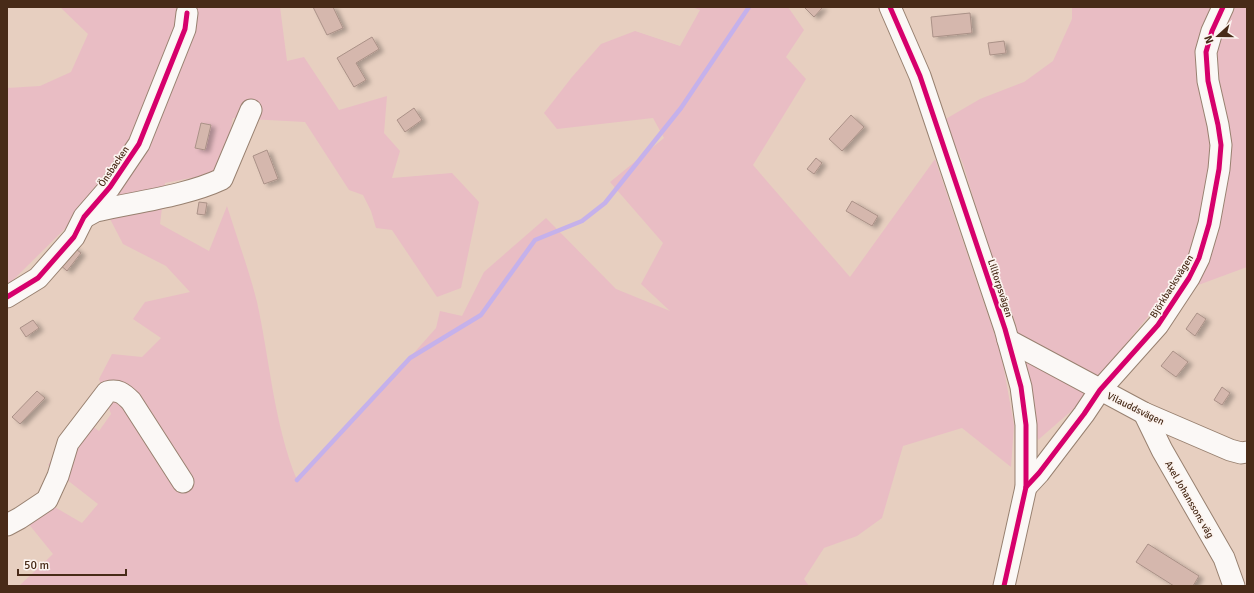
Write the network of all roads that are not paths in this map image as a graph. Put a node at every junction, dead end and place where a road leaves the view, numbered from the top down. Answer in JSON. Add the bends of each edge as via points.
{"nodes":[{"id":1,"x":890,"y":7,"type":"edge"},
{"id":2,"x":1223,"y":7,"type":"edge"},
{"id":3,"x":187,"y":13,"type":"dead end"},
{"id":4,"x":251,"y":110,"type":"dead end"},
{"id":5,"x":84,"y":217,"type":"junction"},
{"id":6,"x":7,"y":297,"type":"edge"},
{"id":7,"x":1008,"y":340,"type":"junction"},
{"id":8,"x":1100,"y":390,"type":"junction"},
{"id":9,"x":1144,"y":413,"type":"junction"},
{"id":10,"x":1238,"y":451,"type":"edge"},
{"id":11,"x":1247,"y":464,"type":"edge"},
{"id":12,"x":183,"y":482,"type":"dead end"},
{"id":13,"x":1026,"y":487,"type":"junction"},
{"id":14,"x":7,"y":525,"type":"edge"},
{"id":15,"x":1004,"y":586,"type":"edge"},
{"id":16,"x":1234,"y":586,"type":"edge"}],
"edges":[{"from":1,"to":7,"type":"street","name":"Lilltorpsvägen","via":[[920,76]]},
{"from":2,"to":8,"type":"street","name":"Björkbacksvägen","via":[[1206,52],[1208,81],[1221,145],[1209,224],[1199,258],[1158,325]]},
{"from":3,"to":5,"type":"street","name":"Önsbacken","via":[[185,29],[139,144],[110,187]]},
{"from":4,"to":5,"type":"street","via":[[222,179],[212,184],[96,211]]},
{"from":5,"to":6,"type":"street","name":"Önsbacken","via":[[74,238],[38,278]]},
{"from":7,"to":8,"type":"street","name":"Vilauddsvägen"},
{"from":7,"to":13,"type":"street","name":"Lilltorpsvägen","via":[[1025,409]]},
{"from":8,"to":9,"type":"street","name":"Vilauddsvägen"},
{"from":8,"to":13,"type":"street","name":"Björkbacksvägen"},
{"from":9,"to":10,"type":"street","name":"Vilauddsvägen"},
{"from":9,"to":16,"type":"street","name":"Axel Johanssons väg","via":[[1162,450],[1224,558]]},
{"from":10,"to":11,"type":"street","name":"Vilauddsvägen"},
{"from":12,"to":14,"type":"street","via":[[131,401],[123,393],[115,390],[107,392],[68,443],[58,476],[47,500]]},
{"from":13,"to":15,"type":"street","name":"Lilltorpsvägen"}]}
